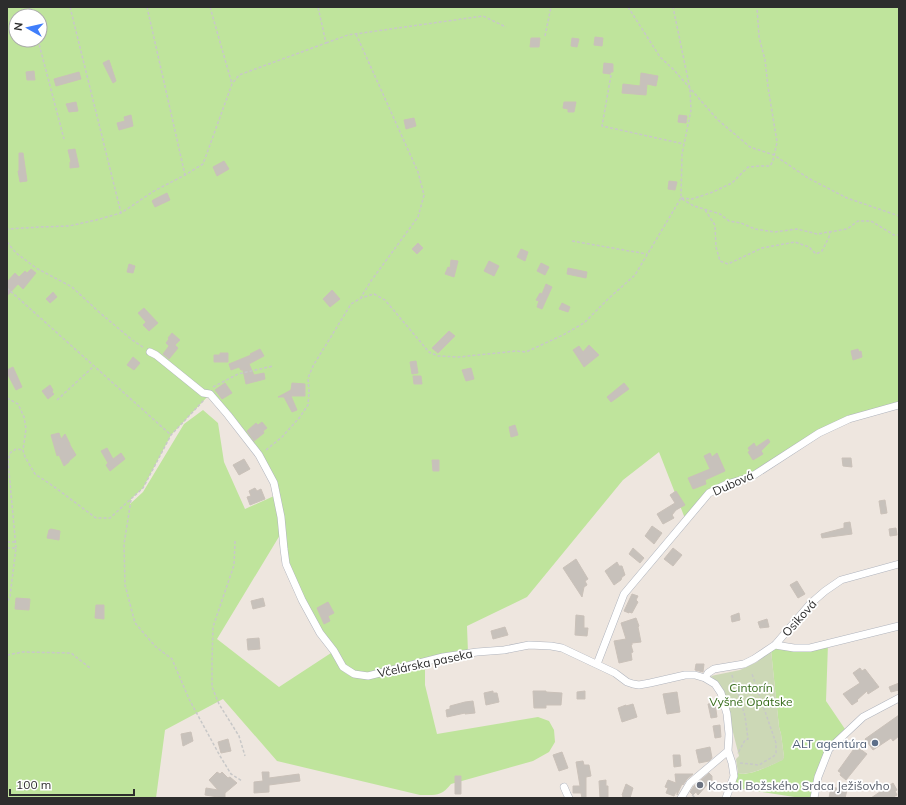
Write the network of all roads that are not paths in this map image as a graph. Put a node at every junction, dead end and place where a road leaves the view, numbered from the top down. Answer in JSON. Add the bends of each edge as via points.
{"nodes":[{"id":1,"x":150,"y":352,"type":"road end"},
{"id":2,"x":899,"y":405,"type":"edge"},
{"id":3,"x":899,"y":564,"type":"edge"},
{"id":4,"x":899,"y":626,"type":"edge"},
{"id":5,"x":775,"y":645,"type":"junction"},
{"id":6,"x":597,"y":664,"type":"junction"},
{"id":7,"x":705,"y":678,"type":"junction"},
{"id":8,"x":899,"y":698,"type":"edge"},
{"id":9,"x":728,"y":751,"type":"junction"},
{"id":10,"x":564,"y":787,"type":"dead end"},
{"id":11,"x":570,"y":798,"type":"edge"},
{"id":12,"x":681,"y":798,"type":"edge"},
{"id":13,"x":726,"y":798,"type":"edge"},
{"id":14,"x":814,"y":798,"type":"edge"}],
"edges":[{"from":1,"to":6,"type":"street","name":"Včelárska paseka","via":[[206,394],[228,415],[259,455],[274,483],[286,564],[320,633],[343,667],[354,674],[368,676],[443,657],[529,645],[562,648]]},
{"from":2,"to":6,"type":"street","name":"Dubová","via":[[849,419],[819,433],[751,477],[727,484],[709,493],[624,594]]},
{"from":3,"to":5,"type":"street","name":"Osiková","via":[[841,580],[810,604]]},
{"from":4,"to":5,"type":"street","via":[[810,648]]},
{"from":5,"to":7,"type":"street","name":"Osiková","via":[[744,664],[714,669]]},
{"from":6,"to":7,"type":"street","name":"Včelárska paseka","via":[[627,682],[639,684],[685,675]]},
{"from":7,"to":9,"type":"street","via":[[715,684],[721,693],[728,721]]},
{"from":8,"to":14,"type":"street","via":[[863,717],[829,749],[818,777]]},
{"from":9,"to":12,"type":"street","via":[[690,783]]},
{"from":9,"to":13,"type":"street","via":[[734,776]]},
{"from":10,"to":11,"type":"street"}]}
